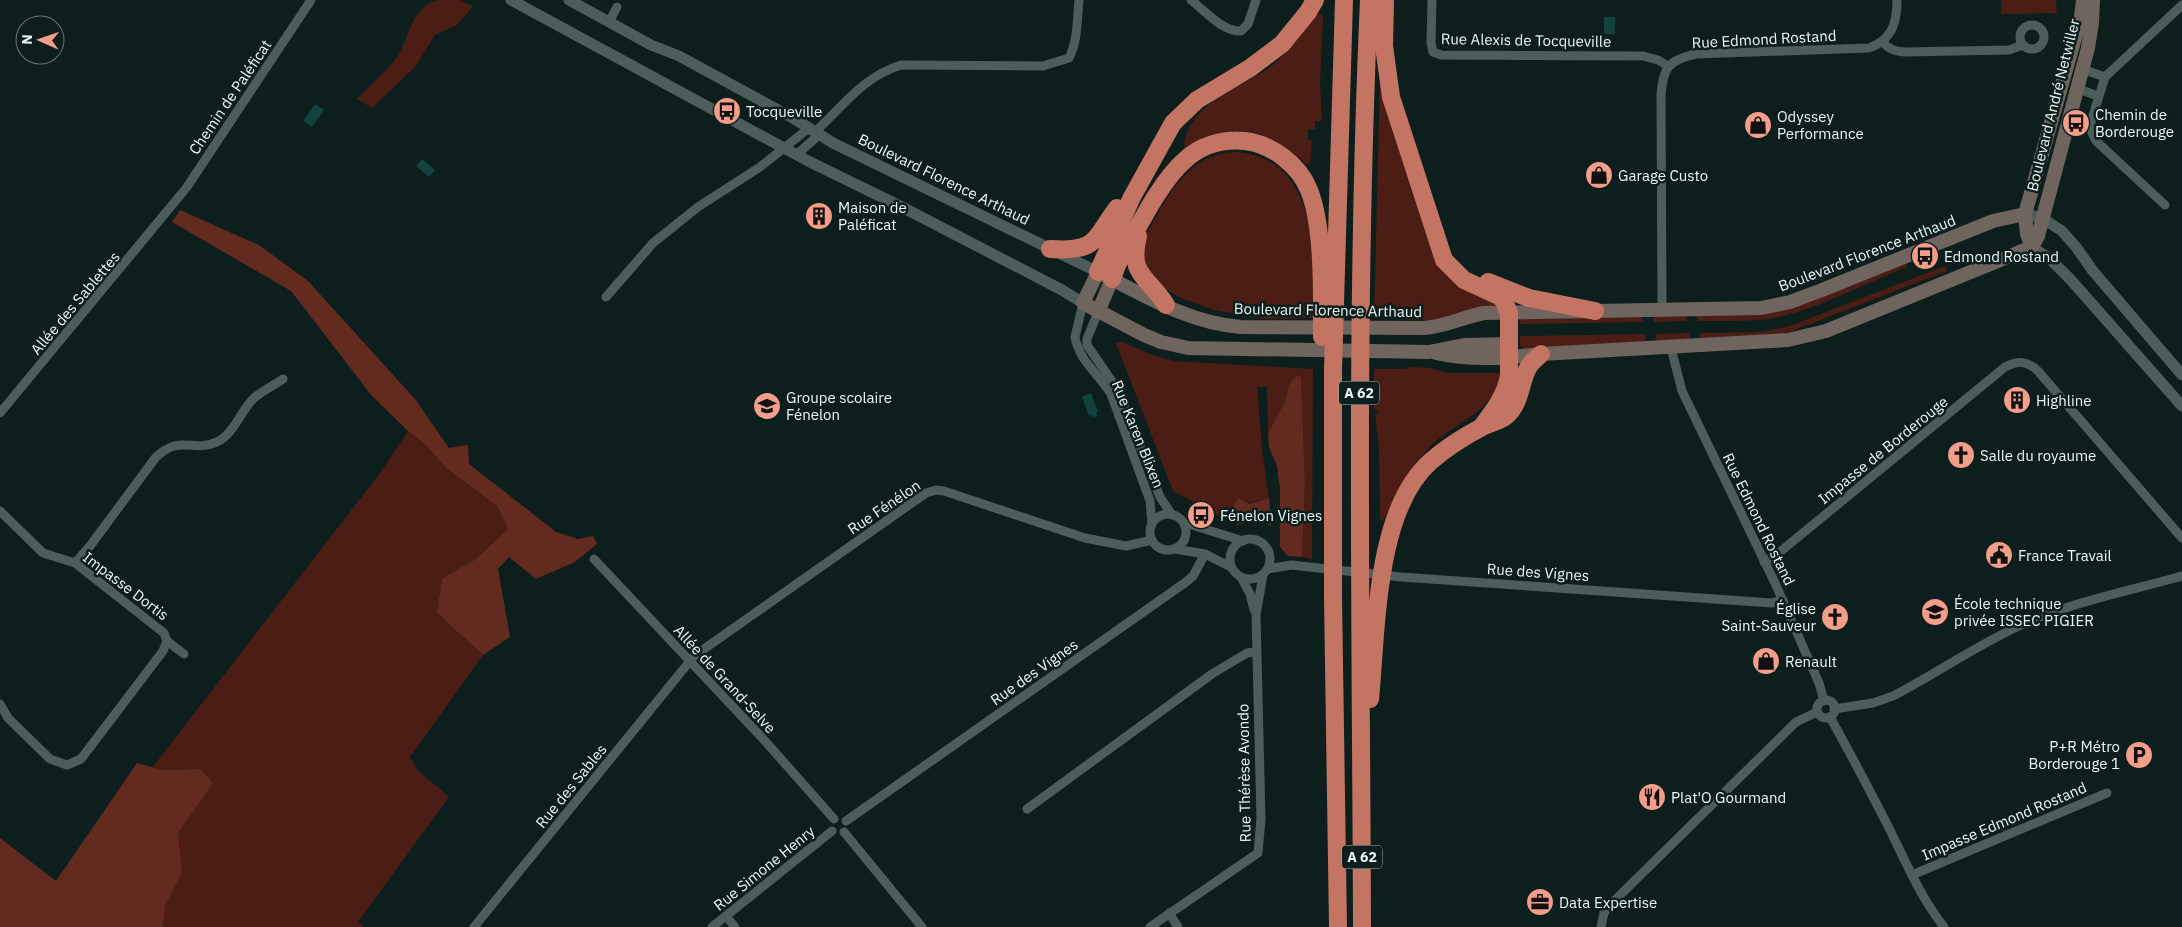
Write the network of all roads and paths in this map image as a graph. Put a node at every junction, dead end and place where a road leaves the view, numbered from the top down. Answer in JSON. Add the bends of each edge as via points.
{"nodes":[{"id":1,"x":311,"y":0,"type":"edge"},
{"id":2,"x":512,"y":0,"type":"edge"},
{"id":3,"x":568,"y":0,"type":"edge"},
{"id":4,"x":1079,"y":0,"type":"edge"},
{"id":5,"x":1191,"y":0,"type":"edge"},
{"id":6,"x":1256,"y":0,"type":"edge"},
{"id":7,"x":1315,"y":0,"type":"edge"},
{"id":8,"x":1344,"y":0,"type":"edge"},
{"id":9,"x":1369,"y":0,"type":"edge"},
{"id":10,"x":1385,"y":0,"type":"edge"},
{"id":11,"x":1432,"y":0,"type":"edge"},
{"id":12,"x":1897,"y":0,"type":"edge"},
{"id":13,"x":2083,"y":0,"type":"edge"},
{"id":14,"x":2093,"y":0,"type":"edge"},
{"id":15,"x":2182,"y":5,"type":"edge"},
{"id":16,"x":617,"y":6,"type":"dead end"},
{"id":17,"x":609,"y":22,"type":"junction"},
{"id":18,"x":1883,"y":42,"type":"junction"},
{"id":19,"x":2023,"y":45,"type":"dead end"},
{"id":20,"x":1668,"y":66,"type":"junction"},
{"id":21,"x":2082,"y":69,"type":"junction"},
{"id":22,"x":2105,"y":77,"type":"junction"},
{"id":23,"x":2076,"y":88,"type":"junction"},
{"id":24,"x":2098,"y":96,"type":"junction"},
{"id":25,"x":814,"y":132,"type":"junction"},
{"id":26,"x":783,"y":148,"type":"junction"},
{"id":27,"x":796,"y":155,"type":"junction"},
{"id":28,"x":1132,"y":198,"type":"junction"},
{"id":29,"x":2165,"y":206,"type":"dead end"},
{"id":30,"x":170,"y":208,"type":"joint"},
{"id":31,"x":2025,"y":214,"type":"junction"},
{"id":32,"x":2042,"y":218,"type":"junction"},
{"id":33,"x":1140,"y":226,"type":"junction"},
{"id":34,"x":2032,"y":247,"type":"junction"},
{"id":35,"x":1050,"y":249,"type":"junction"},
{"id":36,"x":1441,"y":249,"type":"junction"},
{"id":37,"x":1105,"y":275,"type":"junction"},
{"id":38,"x":606,"y":297,"type":"dead end"},
{"id":39,"x":1083,"y":303,"type":"junction"},
{"id":40,"x":1166,"y":305,"type":"junction"},
{"id":41,"x":1662,"y":310,"type":"junction"},
{"id":42,"x":1595,"y":311,"type":"junction"},
{"id":43,"x":1098,"y":312,"type":"junction"},
{"id":44,"x":1509,"y":313,"type":"junction"},
{"id":45,"x":1671,"y":348,"type":"junction"},
{"id":46,"x":1509,"y":351,"type":"junction"},
{"id":47,"x":1541,"y":354,"type":"junction"},
{"id":48,"x":2182,"y":375,"type":"edge"},
{"id":49,"x":283,"y":379,"type":"dead end"},
{"id":50,"x":2182,"y":406,"type":"edge"},
{"id":51,"x":0,"y":413,"type":"edge"},
{"id":52,"x":1481,"y":428,"type":"junction"},
{"id":53,"x":0,"y":510,"type":"edge"},
{"id":54,"x":1172,"y":515,"type":"junction"},
{"id":55,"x":1152,"y":524,"type":"junction"},
{"id":56,"x":1184,"y":524,"type":"junction"},
{"id":57,"x":2182,"y":538,"type":"edge"},
{"id":58,"x":1152,"y":540,"type":"junction"},
{"id":59,"x":1243,"y":541,"type":"junction"},
{"id":60,"x":1175,"y":549,"type":"junction"},
{"id":61,"x":1205,"y":554,"type":"junction"},
{"id":62,"x":1270,"y":554,"type":"junction"},
{"id":63,"x":594,"y":559,"type":"dead end"},
{"id":64,"x":1764,"y":562,"type":"junction"},
{"id":65,"x":75,"y":563,"type":"junction"},
{"id":66,"x":1291,"y":565,"type":"junction"},
{"id":67,"x":1231,"y":567,"type":"junction"},
{"id":68,"x":1265,"y":572,"type":"junction"},
{"id":69,"x":2182,"y":576,"type":"edge"},
{"id":70,"x":1241,"y":577,"type":"junction"},
{"id":71,"x":1333,"y":598,"type":"junction"},
{"id":72,"x":1783,"y":600,"type":"junction"},
{"id":73,"x":1256,"y":615,"type":"junction"},
{"id":74,"x":167,"y":641,"type":"junction"},
{"id":75,"x":1256,"y":652,"type":"junction"},
{"id":76,"x":184,"y":654,"type":"dead end"},
{"id":77,"x":689,"y":662,"type":"junction"},
{"id":78,"x":1824,"y":701,"type":"junction"},
{"id":79,"x":0,"y":704,"type":"edge"},
{"id":80,"x":1817,"y":712,"type":"junction"},
{"id":81,"x":1832,"y":713,"type":"junction"},
{"id":82,"x":1362,"y":786,"type":"junction"},
{"id":83,"x":2108,"y":793,"type":"dead end"},
{"id":84,"x":1026,"y":809,"type":"dead end"},
{"id":85,"x":834,"y":819,"type":"junction"},
{"id":86,"x":846,"y":821,"type":"junction"},
{"id":87,"x":832,"y":831,"type":"junction"},
{"id":88,"x":844,"y":832,"type":"junction"},
{"id":89,"x":1912,"y":875,"type":"junction"},
{"id":90,"x":1169,"y":913,"type":"junction"},
{"id":91,"x":726,"y":916,"type":"junction"},
{"id":92,"x":474,"y":927,"type":"edge"},
{"id":93,"x":712,"y":927,"type":"edge"},
{"id":94,"x":735,"y":927,"type":"edge"},
{"id":95,"x":922,"y":927,"type":"edge"},
{"id":96,"x":1150,"y":927,"type":"edge"},
{"id":97,"x":1178,"y":927,"type":"edge"},
{"id":98,"x":1338,"y":927,"type":"edge"},
{"id":99,"x":1362,"y":927,"type":"edge"},
{"id":100,"x":1601,"y":927,"type":"edge"},
{"id":101,"x":1944,"y":927,"type":"edge"}],
"edges":[{"from":1,"to":30,"type":"street","name":"Chemin de Paléficat"},
{"from":2,"to":26,"type":"street"},
{"from":3,"to":17,"type":"street","name":"Boulevard Florence Arthaud"},
{"from":4,"to":25,"type":"street","via":[[1074,49],[1069,58],[1043,66],[918,64],[887,69],[864,84]]},
{"from":5,"to":6,"type":"street","via":[[1234,31],[1241,31],[1248,24]]},
{"from":7,"to":28,"type":"highway","via":[[1282,44],[1197,100],[1179,116]]},
{"from":8,"to":71,"type":"highway","number":"A 62","via":[[1333,360]]},
{"from":9,"to":82,"type":"highway","number":"A 62","via":[[1363,148],[1358,543]]},
{"from":10,"to":36,"type":"highway","via":[[1384,46],[1394,110]]},
{"from":11,"to":20,"type":"street","name":"Rue Alexis de Tocqueville","via":[[1430,43],[1433,52],[1440,55],[1642,56]]},
{"from":12,"to":18,"type":"street","via":[[1897,18],[1892,32]]},
{"from":13,"to":31,"type":"main road","name":"Boulevard André Netwiller","via":[[2076,36]]},
{"from":14,"to":21,"type":"main road","name":"Boulevard André Netwiller"},
{"from":15,"to":22,"type":"street"},
{"from":16,"to":17,"type":"street"},
{"from":17,"to":25,"type":"street","name":"Boulevard Florence Arthaud","via":[[679,56]]},
{"from":18,"to":19,"type":"street","via":[[1896,52],[2009,50]]},
{"from":18,"to":20,"type":"street","name":"Rue Edmond Rostand","via":[[1855,49],[1696,54],[1679,58]]},
{"from":20,"to":41,"type":"street","via":[[1662,78],[1661,95]]},
{"from":21,"to":22,"type":"street"},
{"from":21,"to":23,"type":"main road","name":"Boulevard André Netwiller"},
{"from":22,"to":24,"type":"street"},
{"from":23,"to":24,"type":"street"},
{"from":23,"to":32,"type":"main road","name":"Boulevard André Netwiller"},
{"from":24,"to":29,"type":"street","via":[[2091,122],[2096,140]]},
{"from":25,"to":26,"type":"street"},
{"from":25,"to":27,"type":"street"},
{"from":25,"to":35,"type":"street","name":"Boulevard Florence Arthaud"},
{"from":26,"to":27,"type":"street"},
{"from":26,"to":38,"type":"street","via":[[698,207],[653,243]]},
{"from":27,"to":39,"type":"street"},
{"from":28,"to":35,"type":"highway","via":[[1117,208],[1092,243],[1075,250]]},
{"from":28,"to":37,"type":"highway"},
{"from":30,"to":51,"type":"street","name":"Allée des Sablettes"},
{"from":31,"to":32,"type":"street"},
{"from":31,"to":34,"type":"main road","name":"Boulevard André Netwiller"},
{"from":31,"to":41,"type":"main road","name":"Boulevard Florence Arthaud","via":[[1993,221],[1775,306]]},
{"from":32,"to":34,"type":"main road","name":"Boulevard André Netwiller"},
{"from":32,"to":48,"type":"street","via":[[2062,231]]},
{"from":33,"to":37,"type":"highway","via":[[1117,265]]},
{"from":33,"to":40,"type":"highway","via":[[1135,264]]},
{"from":33,"to":71,"type":"highway","via":[[1180,165],[1200,150],[1219,142],[1250,142],[1268,148],[1284,158],[1306,184],[1316,214],[1322,281],[1322,573]]},
{"from":34,"to":45,"type":"main road","via":[[1816,334],[1767,343]]},
{"from":34,"to":50,"type":"street","via":[[2049,258],[2071,280]]},
{"from":35,"to":37,"type":"street","name":"Boulevard Florence Arthaud"},
{"from":36,"to":42,"type":"highway","via":[[1459,266],[1482,280],[1529,298]]},
{"from":36,"to":44,"type":"highway","via":[[1452,270],[1464,280],[1499,296]]},
{"from":37,"to":39,"type":"main road"},
{"from":37,"to":40,"type":"main road","name":"Boulevard Florence Arthaud"},
{"from":37,"to":43,"type":"main road"},
{"from":39,"to":43,"type":"main road"},
{"from":39,"to":55,"type":"street","name":"Rue Karen Blixen","via":[[1075,338],[1080,356],[1111,394],[1150,500]]},
{"from":40,"to":44,"type":"main road","name":"Boulevard Florence Arthaud","via":[[1195,317],[1241,327],[1431,328],[1474,315]]},
{"from":41,"to":42,"type":"main road","name":"Boulevard Florence Arthaud"},
{"from":42,"to":44,"type":"main road","name":"Boulevard Florence Arthaud"},
{"from":43,"to":46,"type":"main road","via":[[1144,335],[1175,346],[1201,350],[1429,352],[1459,358]]},
{"from":43,"to":54,"type":"street","name":"Rue Karen Blixen","via":[[1087,345],[1122,401],[1160,497]]},
{"from":44,"to":46,"type":"highway"},
{"from":45,"to":47,"type":"main road"},
{"from":45,"to":64,"type":"street","name":"Rue Edmond Rostand","via":[[1682,391]]},
{"from":46,"to":47,"type":"main road"},
{"from":46,"to":52,"type":"highway","via":[[1509,376],[1504,396]]},
{"from":47,"to":52,"type":"highway","via":[[1527,369],[1520,394],[1507,415]]},
{"from":49,"to":65,"type":"street","via":[[254,398],[228,433],[218,441],[207,445],[179,444],[165,448]]},
{"from":52,"to":82,"type":"highway","via":[[1445,450],[1420,472],[1402,500],[1393,525],[1384,561]]},
{"from":53,"to":65,"type":"street","name":"Impasse Dortis","via":[[43,553]]},
{"from":54,"to":55,"type":"street","via":[[1161,516]]},
{"from":54,"to":56,"type":"street"},
{"from":55,"to":58,"type":"street"},
{"from":56,"to":59,"type":"street"},
{"from":56,"to":60,"type":"street","via":[[1185,538]]},
{"from":57,"to":64,"type":"street","name":"Impasse de Borderouge","via":[[2038,371],[2021,362],[2005,367]]},
{"from":58,"to":60,"type":"street","via":[[1164,550]]},
{"from":58,"to":77,"type":"street","name":"Rue Fénélon","via":[[1126,546],[1085,538],[936,490],[918,499]]},
{"from":59,"to":62,"type":"street","via":[[1259,541]]},
{"from":59,"to":67,"type":"street","via":[[1234,548]]},
{"from":60,"to":61,"type":"street"},
{"from":61,"to":67,"type":"street"},
{"from":61,"to":86,"type":"street","name":"Rue des Vignes","via":[[1186,582]]},
{"from":62,"to":66,"type":"street","name":"Rue des Vignes"},
{"from":62,"to":68,"type":"street"},
{"from":63,"to":77,"type":"street","name":"Allée de Grand-Selve"},
{"from":64,"to":72,"type":"street","name":"Rue Edmond Rostand"},
{"from":65,"to":74,"type":"street","name":"Impasse Dortis","via":[[164,633]]},
{"from":66,"to":68,"type":"street","name":"Rue des Vignes"},
{"from":66,"to":72,"type":"street","name":"Rue des Vignes","via":[[1401,577],[1772,603]]},
{"from":67,"to":70,"type":"street"},
{"from":68,"to":70,"type":"street","via":[[1253,579]]},
{"from":68,"to":73,"type":"street"},
{"from":69,"to":81,"type":"street","via":[[2036,618],[1893,696]]},
{"from":70,"to":73,"type":"street"},
{"from":71,"to":98,"type":"highway","number":"A 62"},
{"from":72,"to":78,"type":"street","name":"Rue Edmond Rostand"},
{"from":73,"to":75,"type":"street"},
{"from":74,"to":76,"type":"street","name":"Impasse Dortis"},
{"from":74,"to":79,"type":"street","via":[[163,651],[81,759],[67,765],[50,759],[8,718]]},
{"from":75,"to":84,"type":"street","via":[[1212,674]]},
{"from":75,"to":90,"type":"street","name":"Rue Thérèse Avondo","via":[[1261,819],[1258,852]]},
{"from":77,"to":85,"type":"street","name":"Allée de Grand-Selve"},
{"from":77,"to":92,"type":"street","name":"Rue des Sables"},
{"from":78,"to":80,"type":"street","via":[[1818,704]]},
{"from":78,"to":81,"type":"street","via":[[1831,703]]},
{"from":80,"to":81,"type":"street","via":[[1822,718]]},
{"from":80,"to":100,"type":"street","via":[[1796,722],[1616,900],[1604,913]]},
{"from":81,"to":89,"type":"street"},
{"from":82,"to":99,"type":"highway","number":"A 62"},
{"from":83,"to":89,"type":"street","name":"Impasse Edmond Rostand"},
{"from":85,"to":86,"type":"street","via":[[840,817]]},
{"from":85,"to":87,"type":"street"},
{"from":86,"to":88,"type":"street"},
{"from":87,"to":88,"type":"street"},
{"from":87,"to":91,"type":"street","name":"Rue Simone Henry"},
{"from":88,"to":95,"type":"street"},
{"from":89,"to":101,"type":"street"},
{"from":90,"to":96,"type":"street","name":"Rue Thérèse Avondo"},
{"from":90,"to":97,"type":"street"},
{"from":91,"to":93,"type":"street","name":"Rue Simone Henry"},
{"from":91,"to":94,"type":"street"}]}
